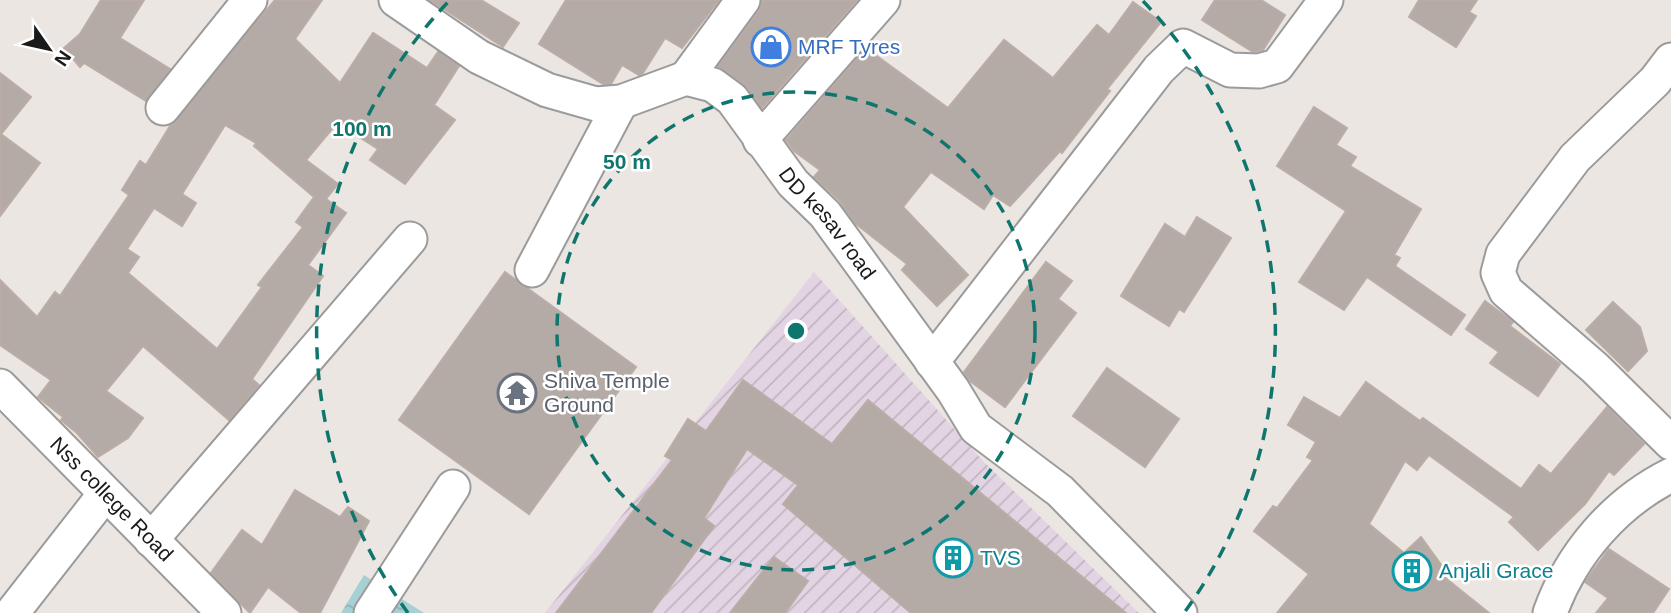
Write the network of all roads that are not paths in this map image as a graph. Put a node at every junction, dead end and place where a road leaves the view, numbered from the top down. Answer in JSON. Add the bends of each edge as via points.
{"nodes":[{"id":1,"x":250,"y":0,"type":"edge"},
{"id":2,"x":396,"y":0,"type":"edge"},
{"id":3,"x":743,"y":0,"type":"edge"},
{"id":4,"x":883,"y":0,"type":"edge"},
{"id":5,"x":1326,"y":0,"type":"edge"},
{"id":6,"x":1671,"y":61,"type":"edge"},
{"id":7,"x":686,"y":78,"type":"junction"},
{"id":8,"x":621,"y":102,"type":"junction"},
{"id":9,"x":163,"y":108,"type":"dead end"},
{"id":10,"x":760,"y":140,"type":"junction"},
{"id":11,"x":410,"y":239,"type":"dead end"},
{"id":12,"x":532,"y":270,"type":"dead end"},
{"id":13,"x":932,"y":362,"type":"junction"},
{"id":14,"x":0,"y":386,"type":"edge"},
{"id":15,"x":1671,"y":443,"type":"edge"},
{"id":16,"x":1671,"y":475,"type":"edge"},
{"id":17,"x":453,"y":487,"type":"dead end"},
{"id":18,"x":105,"y":494,"type":"junction"},
{"id":19,"x":151,"y":540,"type":"junction"},
{"id":20,"x":12,"y":613,"type":"edge"},
{"id":21,"x":224,"y":613,"type":"edge"},
{"id":22,"x":371,"y":613,"type":"edge"},
{"id":23,"x":1180,"y":613,"type":"edge"},
{"id":24,"x":1550,"y":613,"type":"edge"}],
"edges":[{"from":1,"to":9,"type":"street"},
{"from":2,"to":8,"type":"street","via":[[479,57],[547,90],[596,104]]},
{"from":3,"to":7,"type":"street"},
{"from":4,"to":10,"type":"street"},
{"from":5,"to":13,"type":"street","via":[[1277,66],[1259,71],[1230,69],[1183,46],[1159,69]]},
{"from":6,"to":15,"type":"street","via":[[1575,159],[1503,254],[1498,274],[1516,300],[1595,368]]},
{"from":7,"to":8,"type":"street"},
{"from":7,"to":10,"type":"street","name":"DD kesav road","via":[[713,85],[732,99]]},
{"from":8,"to":12,"type":"street"},
{"from":10,"to":13,"type":"street","name":"DD kesav road","via":[[793,183],[825,214]]},
{"from":11,"to":19,"type":"street"},
{"from":13,"to":23,"type":"street","name":"DD kesav road","via":[[976,428],[1060,491]]},
{"from":14,"to":18,"type":"street","name":"Nss college Road"},
{"from":16,"to":24,"type":"street","via":[[1639,491],[1578,553]]},
{"from":17,"to":22,"type":"street"},
{"from":18,"to":19,"type":"street","name":"Nss college Road"},
{"from":18,"to":20,"type":"street"},
{"from":19,"to":21,"type":"street","name":"Nss college Road"}]}
